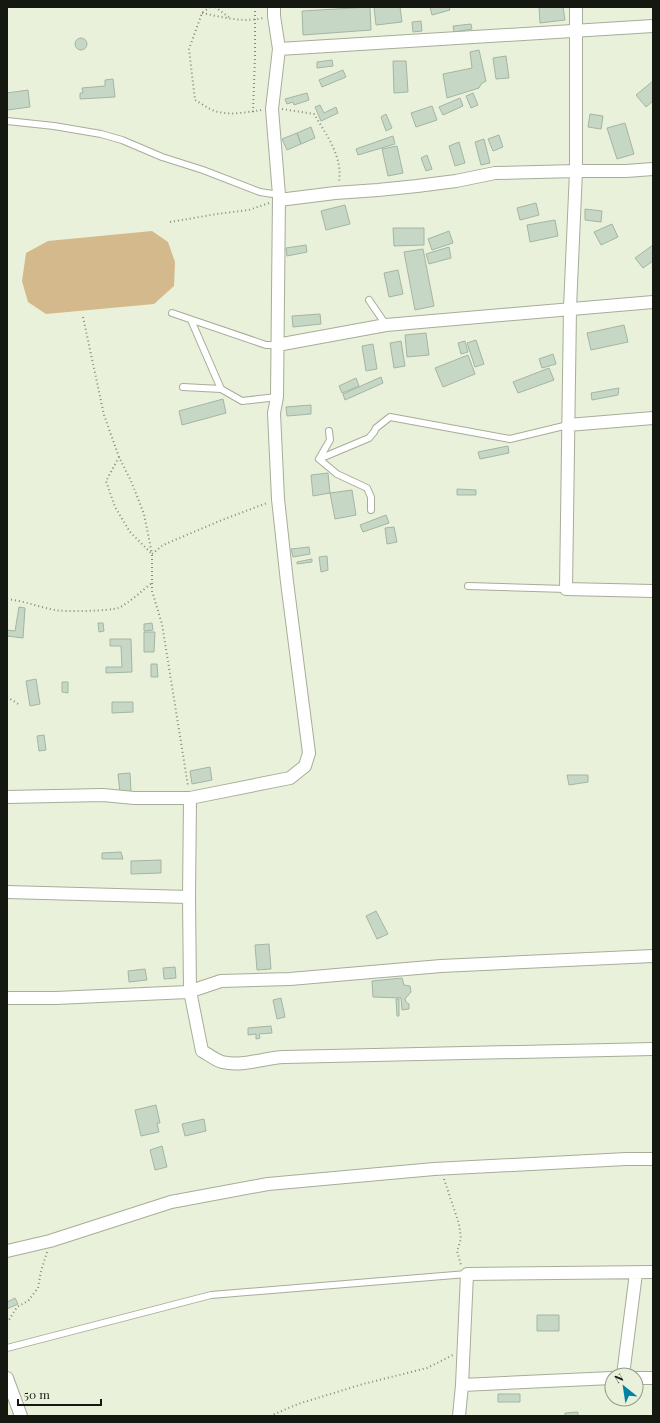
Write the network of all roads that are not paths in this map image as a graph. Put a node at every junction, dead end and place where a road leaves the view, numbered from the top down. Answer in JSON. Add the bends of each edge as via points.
{"nodes":[{"id":1,"x":576,"y":7,"type":"edge"},
{"id":2,"x":274,"y":11,"type":"edge"},
{"id":3,"x":653,"y":26,"type":"edge"},
{"id":4,"x":575,"y":31,"type":"junction"},
{"id":5,"x":280,"y":49,"type":"junction"},
{"id":6,"x":7,"y":121,"type":"edge"},
{"id":7,"x":653,"y":169,"type":"edge"},
{"id":8,"x":576,"y":171,"type":"junction"},
{"id":9,"x":279,"y":198,"type":"junction"},
{"id":10,"x":369,"y":300,"type":"dead end"},
{"id":11,"x":653,"y":302,"type":"edge"},
{"id":12,"x":570,"y":308,"type":"junction"},
{"id":13,"x":172,"y":313,"type":"dead end"},
{"id":14,"x":191,"y":320,"type":"junction"},
{"id":15,"x":386,"y":325,"type":"junction"},
{"id":16,"x":277,"y":345,"type":"junction"},
{"id":17,"x":183,"y":387,"type":"dead end"},
{"id":18,"x":221,"y":389,"type":"junction"},
{"id":19,"x":278,"y":397,"type":"junction"},
{"id":20,"x":653,"y":418,"type":"edge"},
{"id":21,"x":568,"y":425,"type":"junction"},
{"id":22,"x":329,"y":431,"type":"dead end"},
{"id":23,"x":319,"y":459,"type":"junction"},
{"id":24,"x":372,"y":510,"type":"dead end"},
{"id":25,"x":468,"y":586,"type":"dead end"},
{"id":26,"x":566,"y":589,"type":"junction"},
{"id":27,"x":653,"y":591,"type":"edge"},
{"id":28,"x":7,"y":797,"type":"edge"},
{"id":29,"x":190,"y":798,"type":"junction"},
{"id":30,"x":7,"y":892,"type":"edge"},
{"id":31,"x":189,"y":897,"type":"junction"},
{"id":32,"x":653,"y":956,"type":"edge"},
{"id":33,"x":190,"y":991,"type":"junction"},
{"id":34,"x":7,"y":998,"type":"edge"},
{"id":35,"x":653,"y":1049,"type":"edge"},
{"id":36,"x":653,"y":1159,"type":"edge"},
{"id":37,"x":7,"y":1252,"type":"edge"},
{"id":38,"x":653,"y":1272,"type":"edge"},
{"id":39,"x":636,"y":1273,"type":"junction"},
{"id":40,"x":467,"y":1274,"type":"junction"},
{"id":41,"x":7,"y":1348,"type":"edge"},
{"id":42,"x":624,"y":1367,"type":"edge"},
{"id":43,"x":7,"y":1378,"type":"edge"},
{"id":44,"x":604,"y":1378,"type":"edge"},
{"id":45,"x":462,"y":1385,"type":"junction"},
{"id":46,"x":21,"y":1416,"type":"edge"},
{"id":47,"x":459,"y":1416,"type":"edge"}],
"edges":[{"from":1,"to":4,"type":"street"},
{"from":2,"to":5,"type":"street"},
{"from":3,"to":4,"type":"street"},
{"from":4,"to":5,"type":"street"},
{"from":4,"to":8,"type":"street"},
{"from":5,"to":9,"type":"street","via":[[272,109]]},
{"from":6,"to":9,"type":"lane","via":[[101,134]]},
{"from":7,"to":8,"type":"street"},
{"from":8,"to":9,"type":"street","via":[[496,173],[417,186]]},
{"from":8,"to":12,"type":"street"},
{"from":9,"to":16,"type":"street"},
{"from":10,"to":15,"type":"lane"},
{"from":11,"to":12,"type":"street"},
{"from":12,"to":15,"type":"street"},
{"from":12,"to":21,"type":"street"},
{"from":13,"to":14,"type":"lane"},
{"from":14,"to":16,"type":"lane","via":[[266,345]]},
{"from":14,"to":18,"type":"lane"},
{"from":15,"to":16,"type":"street"},
{"from":16,"to":19,"type":"street"},
{"from":17,"to":18,"type":"lane"},
{"from":18,"to":19,"type":"lane","via":[[242,401]]},
{"from":19,"to":29,"type":"street","via":[[274,413],[278,499],[309,753],[305,766],[290,778]]},
{"from":20,"to":21,"type":"street"},
{"from":21,"to":23,"type":"lane","via":[[510,439],[390,417],[376,428],[369,438]]},
{"from":21,"to":26,"type":"street"},
{"from":22,"to":23,"type":"lane","via":[[330,440]]},
{"from":23,"to":24,"type":"lane","via":[[336,474],[366,488],[371,497]]},
{"from":25,"to":26,"type":"lane"},
{"from":26,"to":27,"type":"street"},
{"from":28,"to":29,"type":"street","via":[[103,795]]},
{"from":29,"to":31,"type":"street"},
{"from":30,"to":31,"type":"street"},
{"from":31,"to":33,"type":"street"},
{"from":32,"to":33,"type":"street","via":[[441,966],[290,979],[221,981]]},
{"from":33,"to":34,"type":"street"},
{"from":33,"to":35,"type":"street","via":[[202,1051],[221,1062],[248,1064],[284,1057]]},
{"from":36,"to":37,"type":"street","via":[[434,1169],[268,1184],[170,1202],[50,1241]]},
{"from":38,"to":39,"type":"street"},
{"from":39,"to":40,"type":"street"},
{"from":39,"to":42,"type":"street"},
{"from":40,"to":41,"type":"lane","via":[[211,1294]]},
{"from":40,"to":45,"type":"street"},
{"from":43,"to":46,"type":"street"},
{"from":44,"to":45,"type":"street"},
{"from":45,"to":47,"type":"street"}]}
